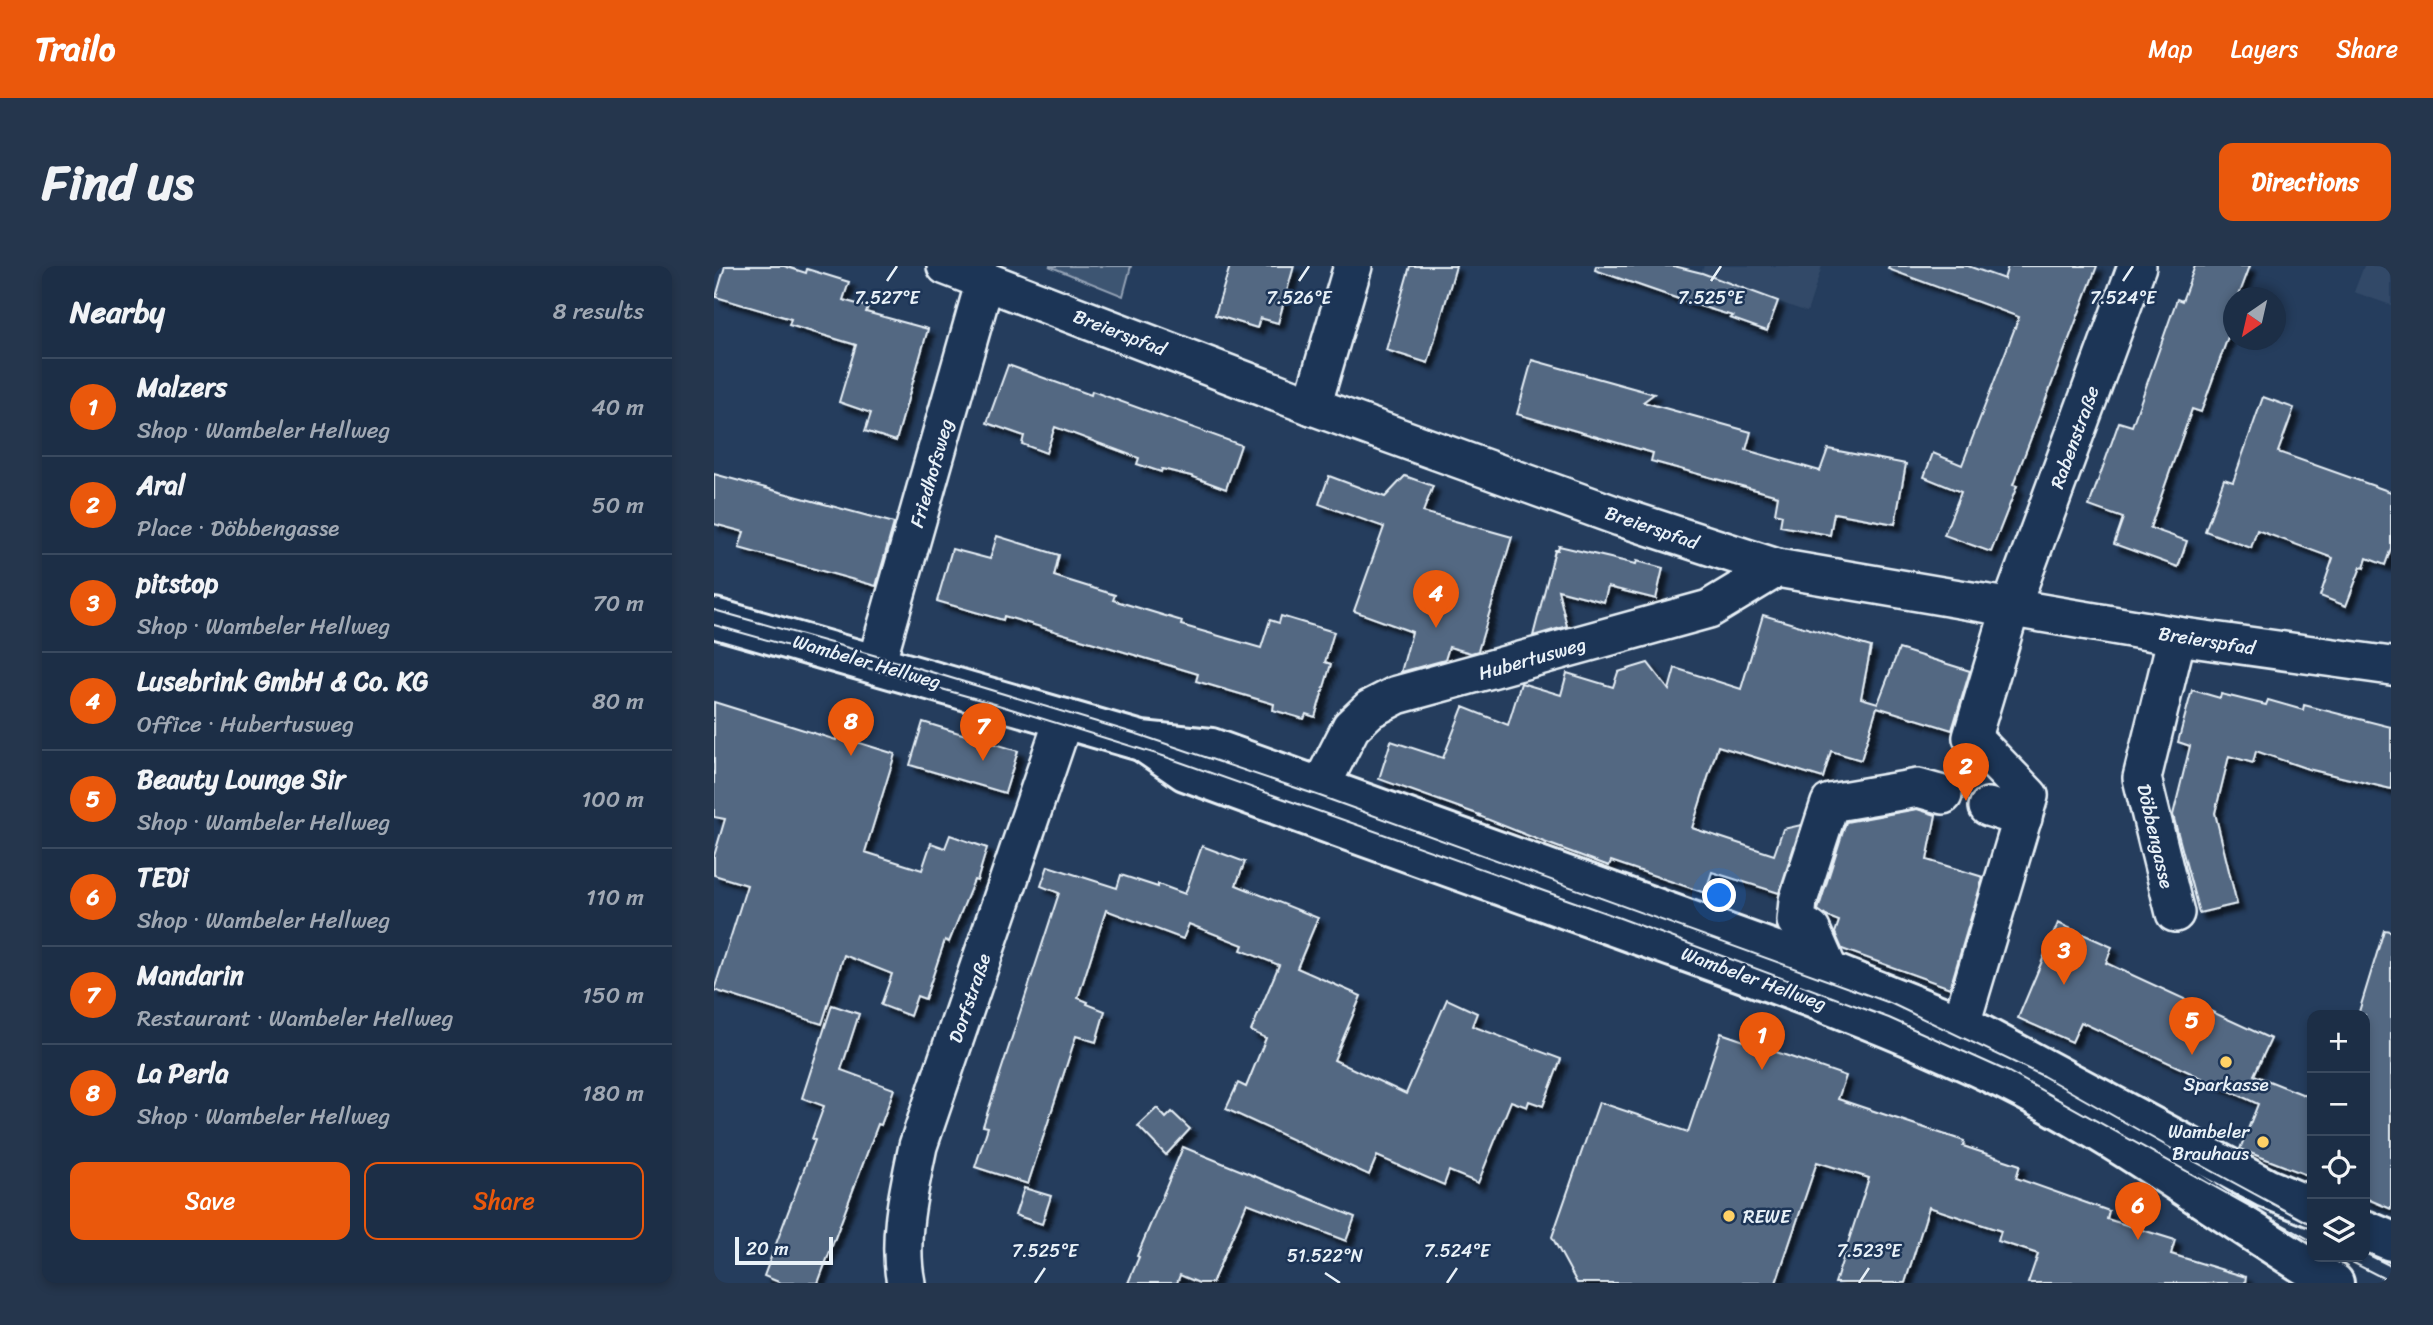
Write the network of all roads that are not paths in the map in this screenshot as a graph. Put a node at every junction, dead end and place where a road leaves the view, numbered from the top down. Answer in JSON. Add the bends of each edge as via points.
{"nodes":[{"id":1,"x":946,"y":266,"type":"edge"},
{"id":2,"x":1353,"y":266,"type":"edge"},
{"id":3,"x":2137,"y":266,"type":"edge"},
{"id":4,"x":985,"y":281,"type":"junction"},
{"id":5,"x":1312,"y":406,"type":"junction"},
{"id":6,"x":1777,"y":568,"type":"junction"},
{"id":7,"x":2011,"y":607,"type":"junction"},
{"id":8,"x":714,"y":618,"type":"edge"},
{"id":9,"x":2177,"y":636,"type":"junction"},
{"id":10,"x":876,"y":664,"type":"junction"},
{"id":11,"x":2391,"y":666,"type":"edge"},
{"id":12,"x":1064,"y":718,"type":"junction"},
{"id":13,"x":1141,"y":741,"type":"junction"},
{"id":14,"x":1321,"y":786,"type":"junction"},
{"id":15,"x":1944,"y":795,"type":"dead end"},
{"id":16,"x":1988,"y":807,"type":"dead end"},
{"id":17,"x":2023,"y":817,"type":"junction"},
{"id":18,"x":2175,"y":914,"type":"dead end"},
{"id":19,"x":1829,"y":971,"type":"junction"},
{"id":20,"x":1961,"y":1024,"type":"junction"},
{"id":21,"x":2307,"y":1205,"type":"edge"},
{"id":22,"x":2370,"y":1232,"type":"edge"},
{"id":23,"x":2391,"y":1241,"type":"edge"},
{"id":24,"x":906,"y":1283,"type":"edge"},
{"id":25,"x":2334,"y":1283,"type":"edge"}],
"edges":[{"from":1,"to":4,"type":"street","name":"Breierspfad"},
{"from":2,"to":5,"type":"street"},
{"from":3,"to":7,"type":"street","name":"Rabenstraße"},
{"from":4,"to":5,"type":"street","name":"Breierspfad"},
{"from":4,"to":10,"type":"street","name":"Friedhofsweg"},
{"from":5,"to":6,"type":"street","name":"Breierspfad"},
{"from":6,"to":7,"type":"street","name":"Breierspfad"},
{"from":6,"to":14,"type":"street","name":"Hubertusweg","via":[[1709,609],[1397,695],[1370,709],[1351,727]]},
{"from":7,"to":9,"type":"street","name":"Breierspfad"},
{"from":7,"to":17,"type":"street","name":"Rabenstraße","via":[[1972,737],[2029,796]]},
{"from":8,"to":10,"type":"main road","name":"Wambeler Hellweg"},
{"from":9,"to":11,"type":"street","name":"Breierspfad"},
{"from":9,"to":18,"type":"street","name":"Döbbengasse","via":[[2142,778]]},
{"from":10,"to":12,"type":"main road","name":"Wambeler Hellweg"},
{"from":12,"to":13,"type":"main road","name":"Wambeler Hellweg"},
{"from":12,"to":24,"type":"street","name":"Dorfstraße","via":[[918,1146],[906,1206],[902,1265]]},
{"from":13,"to":14,"type":"main road","name":"Wambeler Hellweg","via":[[1211,748]]},
{"from":13,"to":25,"type":"main road","name":"Wambeler Hellweg","via":[[1185,771],[1756,977],[2005,1080],[2110,1138]]},
{"from":14,"to":19,"type":"main road","name":"Wambeler Hellweg"},
{"from":15,"to":19,"type":"street","via":[[1918,788],[1830,803],[1798,901],[1796,921],[1811,929]]},
{"from":16,"to":17,"type":"street"},
{"from":17,"to":20,"type":"street"},
{"from":19,"to":20,"type":"main road","name":"Wambeler Hellweg"},
{"from":20,"to":21,"type":"main road","name":"Wambeler Hellweg","via":[[2266,1188]]},
{"from":22,"to":23,"type":"main road"}]}
